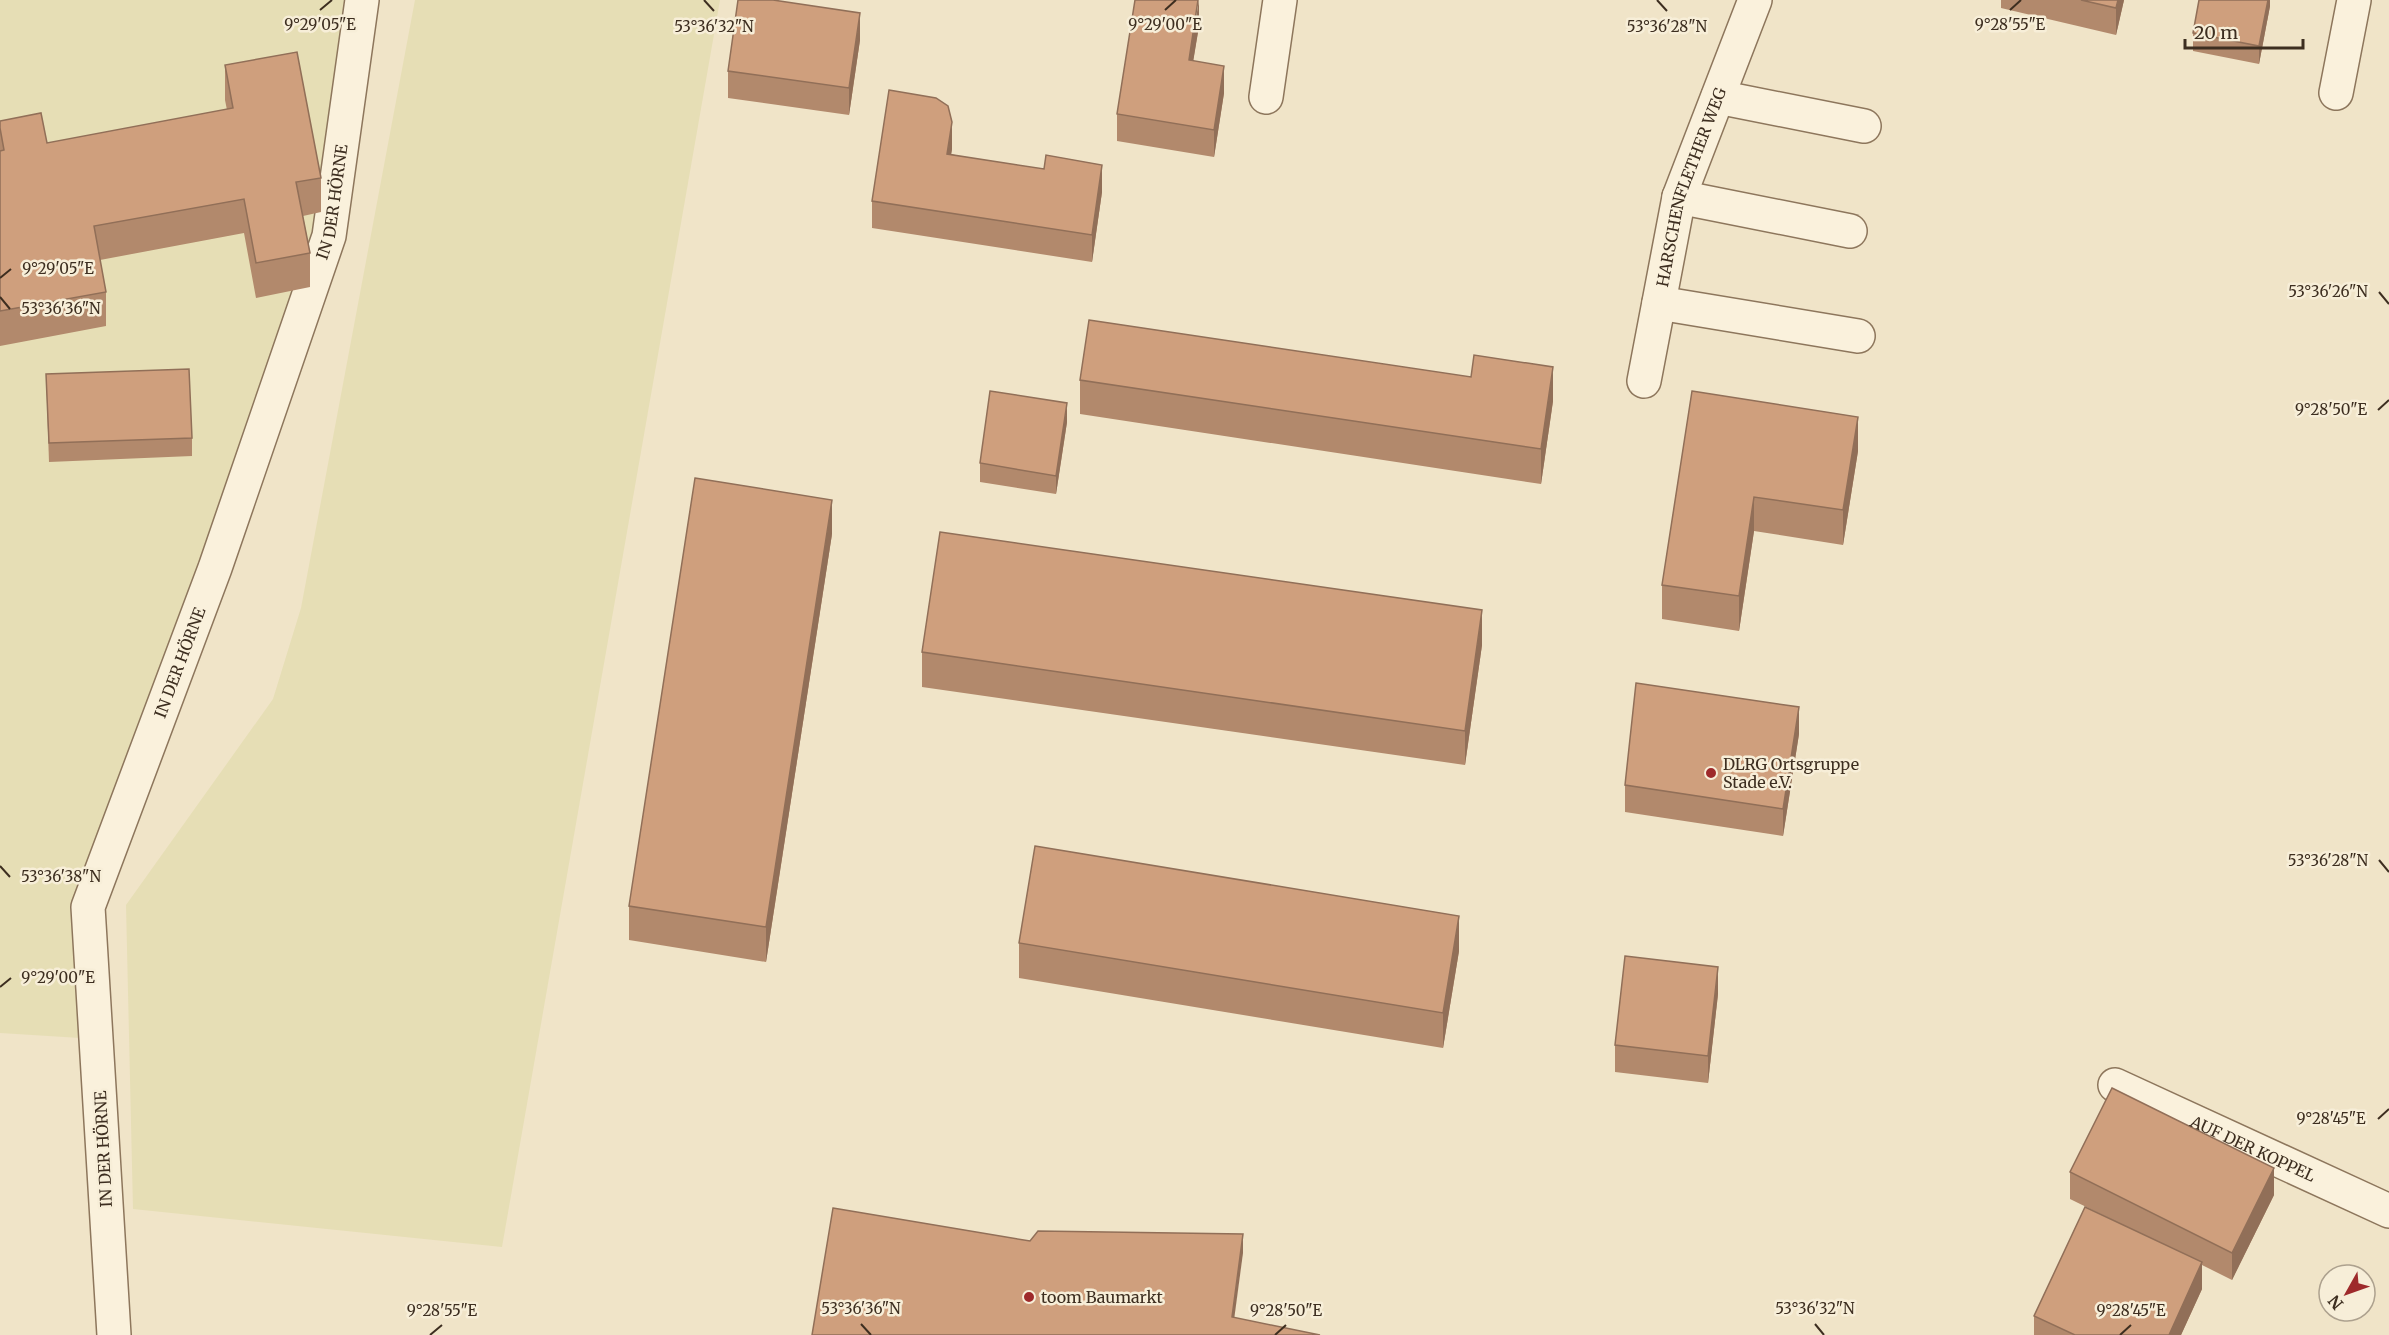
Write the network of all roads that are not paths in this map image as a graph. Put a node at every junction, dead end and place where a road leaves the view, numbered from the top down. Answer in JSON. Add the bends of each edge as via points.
{"nodes":[{"id":1,"x":362,"y":0,"type":"edge"},
{"id":2,"x":1280,"y":0,"type":"edge"},
{"id":3,"x":1755,"y":0,"type":"edge"},
{"id":4,"x":2354,"y":0,"type":"edge"},
{"id":5,"x":2336,"y":93,"type":"dead end"},
{"id":6,"x":1266,"y":97,"type":"dead end"},
{"id":7,"x":1718,"y":97,"type":"junction"},
{"id":8,"x":1864,"y":126,"type":"dead end"},
{"id":9,"x":1679,"y":197,"type":"junction"},
{"id":10,"x":1850,"y":231,"type":"dead end"},
{"id":11,"x":1659,"y":303,"type":"junction"},
{"id":12,"x":1858,"y":336,"type":"dead end"},
{"id":13,"x":1644,"y":381,"type":"dead end"},
{"id":14,"x":2115,"y":1085,"type":"dead end"},
{"id":15,"x":2389,"y":1211,"type":"edge"},
{"id":16,"x":114,"y":1335,"type":"edge"}],
"edges":[{"from":1,"to":16,"type":"street","name":"IN DER HÖRNE","via":[[329,236],[215,568],[88,907]]},
{"from":2,"to":6,"type":"street"},
{"from":3,"to":7,"type":"street","name":"HARSCHENFLETHER WEG"},
{"from":4,"to":5,"type":"street"},
{"from":7,"to":8,"type":"street"},
{"from":7,"to":9,"type":"street","name":"HARSCHENFLETHER WEG"},
{"from":9,"to":10,"type":"street"},
{"from":9,"to":11,"type":"street","name":"HARSCHENFLETHER WEG"},
{"from":11,"to":12,"type":"street"},
{"from":11,"to":13,"type":"street","name":"HARSCHENFLETHER WEG"},
{"from":14,"to":15,"type":"street","name":"AUF DER KOPPEL"}]}
